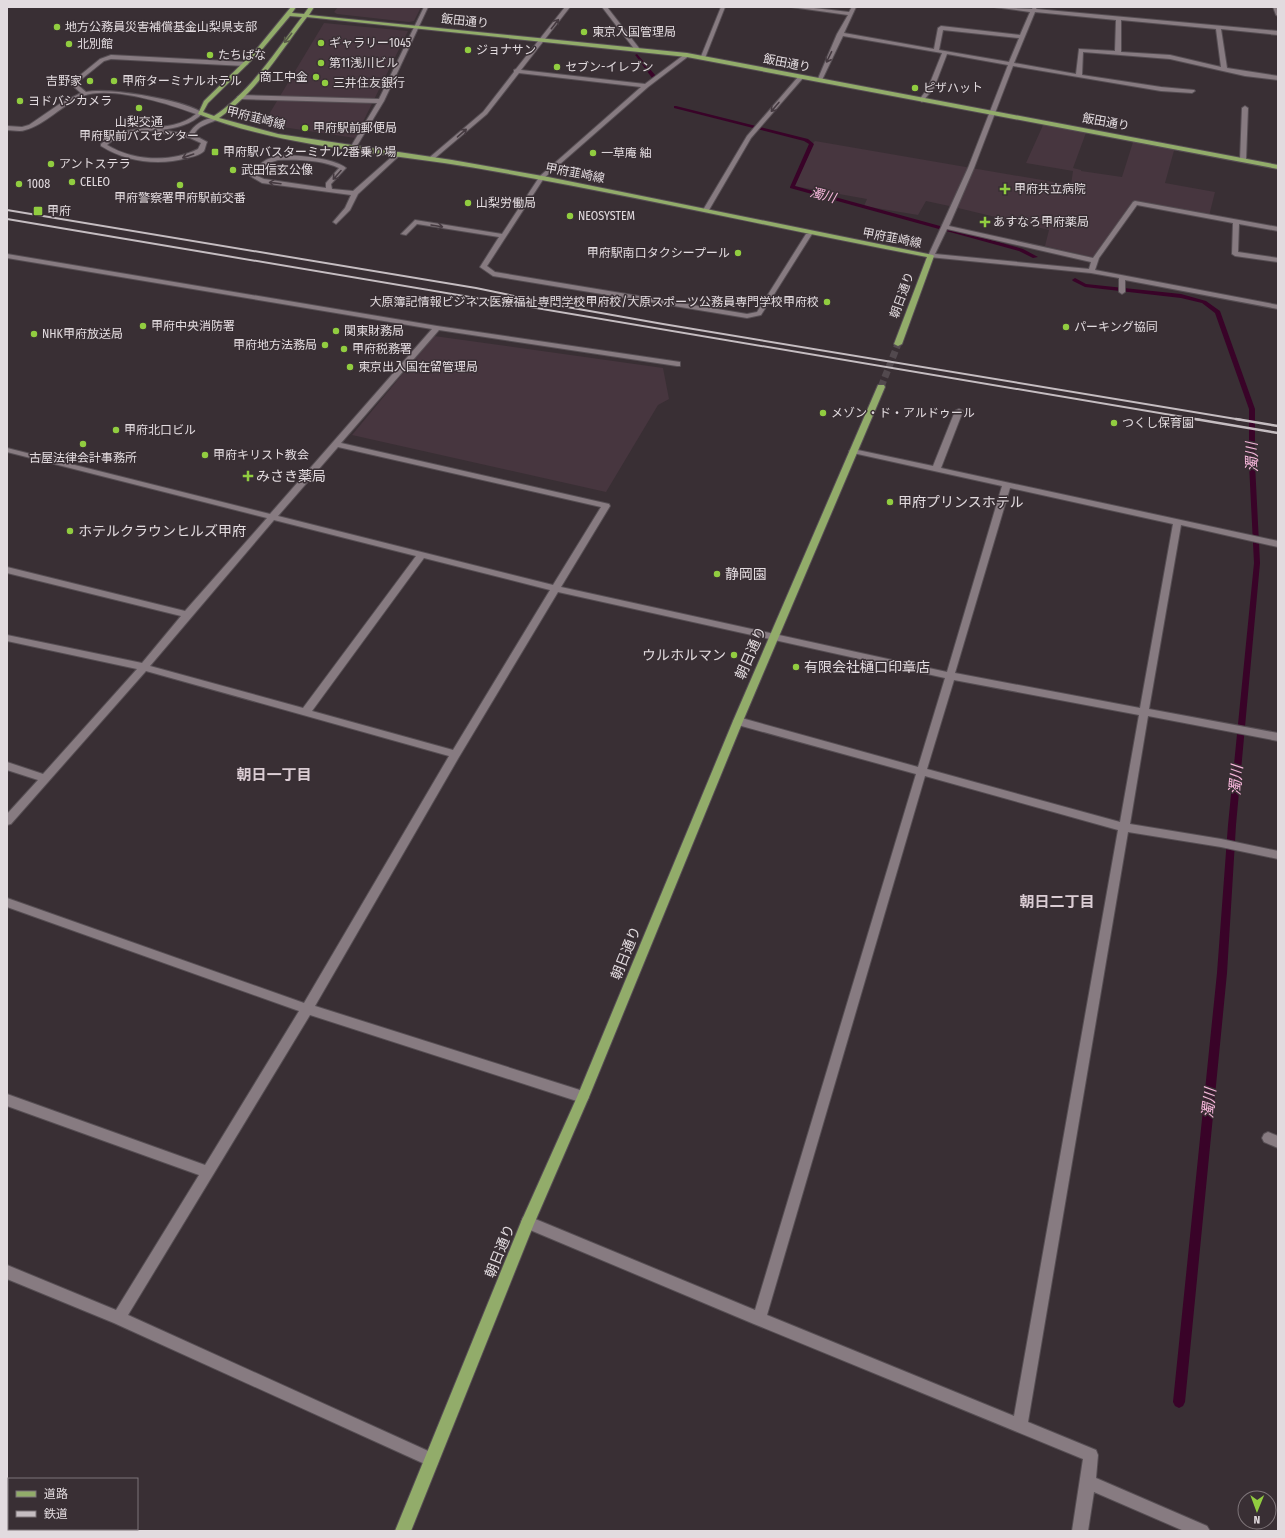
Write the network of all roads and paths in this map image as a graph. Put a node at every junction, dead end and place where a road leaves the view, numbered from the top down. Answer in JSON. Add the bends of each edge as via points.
{"nodes":[{"id":1,"x":294,"y":7,"type":"edge"},
{"id":2,"x":312,"y":7,"type":"edge"},
{"id":3,"x":426,"y":7,"type":"edge"},
{"id":4,"x":568,"y":7,"type":"edge"},
{"id":5,"x":604,"y":7,"type":"edge"},
{"id":6,"x":723,"y":7,"type":"edge"},
{"id":7,"x":793,"y":7,"type":"edge"},
{"id":8,"x":854,"y":7,"type":"edge"},
{"id":9,"x":996,"y":7,"type":"edge"},
{"id":10,"x":1275,"y":7,"type":"edge"},
{"id":11,"x":1034,"y":9,"type":"edge"},
{"id":12,"x":288,"y":14,"type":"junction"},
{"id":13,"x":851,"y":14,"type":"junction"},
{"id":14,"x":1278,"y":15,"type":"edge"},
{"id":15,"x":305,"y":16,"type":"junction"},
{"id":16,"x":1119,"y":19,"type":"junction"},
{"id":17,"x":416,"y":27,"type":"junction"},
{"id":18,"x":1218,"y":27,"type":"junction"},
{"id":19,"x":1278,"y":32,"type":"edge"},
{"id":20,"x":840,"y":34,"type":"junction"},
{"id":21,"x":1023,"y":37,"type":"junction"},
{"id":22,"x":542,"y":40,"type":"junction"},
{"id":23,"x":637,"y":49,"type":"junction"},
{"id":24,"x":936,"y":51,"type":"junction"},
{"id":25,"x":945,"y":52,"type":"junction"},
{"id":26,"x":687,"y":54,"type":"junction"},
{"id":27,"x":1118,"y":54,"type":"junction"},
{"id":28,"x":702,"y":58,"type":"junction"},
{"id":29,"x":245,"y":64,"type":"junction"},
{"id":30,"x":1010,"y":64,"type":"junction"},
{"id":31,"x":84,"y":65,"type":"dead end"},
{"id":32,"x":94,"y":67,"type":"junction"},
{"id":33,"x":1224,"y":69,"type":"junction"},
{"id":34,"x":516,"y":71,"type":"junction"},
{"id":35,"x":1079,"y":76,"type":"junction"},
{"id":36,"x":800,"y":78,"type":"junction"},
{"id":37,"x":1278,"y":78,"type":"edge"},
{"id":38,"x":818,"y":80,"type":"junction"},
{"id":39,"x":646,"y":86,"type":"junction"},
{"id":40,"x":1192,"y":91,"type":"dead end"},
{"id":41,"x":84,"y":93,"type":"junction"},
{"id":42,"x":240,"y":97,"type":"junction"},
{"id":43,"x":922,"y":100,"type":"junction"},
{"id":44,"x":381,"y":101,"type":"junction"},
{"id":45,"x":1245,"y":108,"type":"dead end"},
{"id":46,"x":200,"y":113,"type":"junction"},
{"id":47,"x":993,"y":114,"type":"junction"},
{"id":48,"x":214,"y":119,"type":"junction"},
{"id":49,"x":7,"y":128,"type":"edge"},
{"id":50,"x":148,"y":130,"type":"junction"},
{"id":51,"x":191,"y":136,"type":"junction"},
{"id":52,"x":353,"y":148,"type":"junction"},
{"id":53,"x":397,"y":154,"type":"junction"},
{"id":54,"x":432,"y":158,"type":"junction"},
{"id":55,"x":1243,"y":160,"type":"junction"},
{"id":56,"x":1278,"y":167,"type":"edge"},
{"id":57,"x":542,"y":177,"type":"junction"},
{"id":58,"x":329,"y":187,"type":"junction"},
{"id":59,"x":355,"y":193,"type":"junction"},
{"id":60,"x":706,"y":210,"type":"junction"},
{"id":61,"x":336,"y":222,"type":"dead end"},
{"id":62,"x":1236,"y":222,"type":"junction"},
{"id":63,"x":946,"y":226,"type":"junction"},
{"id":64,"x":1278,"y":229,"type":"edge"},
{"id":65,"x":404,"y":234,"type":"dead end"},
{"id":66,"x":809,"y":234,"type":"junction"},
{"id":67,"x":503,"y":236,"type":"junction"},
{"id":68,"x":7,"y":256,"type":"edge"},
{"id":69,"x":931,"y":256,"type":"junction"},
{"id":70,"x":1278,"y":260,"type":"edge"},
{"id":71,"x":1095,"y":261,"type":"junction"},
{"id":72,"x":1091,"y":271,"type":"junction"},
{"id":73,"x":1122,"y":276,"type":"junction"},
{"id":74,"x":1122,"y":289,"type":"dead end"},
{"id":75,"x":1278,"y":306,"type":"edge"},
{"id":76,"x":436,"y":328,"type":"junction"},
{"id":77,"x":898,"y":344,"type":"tunnel mouth"},
{"id":78,"x":677,"y":364,"type":"dead end"},
{"id":79,"x":880,"y":387,"type":"tunnel mouth"},
{"id":80,"x":959,"y":411,"type":"dead end"},
{"id":81,"x":337,"y":444,"type":"junction"},
{"id":82,"x":7,"y":450,"type":"edge"},
{"id":83,"x":853,"y":451,"type":"junction"},
{"id":84,"x":936,"y":469,"type":"junction"},
{"id":85,"x":1007,"y":484,"type":"junction"},
{"id":86,"x":271,"y":517,"type":"junction"},
{"id":87,"x":1177,"y":522,"type":"junction"},
{"id":88,"x":1278,"y":544,"type":"edge"},
{"id":89,"x":422,"y":555,"type":"junction"},
{"id":90,"x":7,"y":570,"type":"edge"},
{"id":91,"x":556,"y":589,"type":"junction"},
{"id":92,"x":187,"y":615,"type":"junction"},
{"id":93,"x":7,"y":638,"type":"edge"},
{"id":94,"x":775,"y":638,"type":"junction"},
{"id":95,"x":144,"y":667,"type":"junction"},
{"id":96,"x":951,"y":676,"type":"junction"},
{"id":97,"x":1143,"y":711,"type":"junction"},
{"id":98,"x":305,"y":713,"type":"junction"},
{"id":99,"x":738,"y":721,"type":"junction"},
{"id":100,"x":1278,"y":737,"type":"edge"},
{"id":101,"x":455,"y":754,"type":"junction"},
{"id":102,"x":7,"y":766,"type":"edge"},
{"id":103,"x":921,"y":773,"type":"junction"},
{"id":104,"x":45,"y":778,"type":"junction"},
{"id":105,"x":7,"y":821,"type":"edge"},
{"id":106,"x":1123,"y":827,"type":"junction"},
{"id":107,"x":1278,"y":855,"type":"edge"},
{"id":108,"x":7,"y":902,"type":"edge"},
{"id":109,"x":307,"y":1009,"type":"junction"},
{"id":110,"x":583,"y":1097,"type":"junction"},
{"id":111,"x":7,"y":1100,"type":"edge"},
{"id":112,"x":208,"y":1172,"type":"junction"},
{"id":113,"x":528,"y":1222,"type":"junction"},
{"id":114,"x":7,"y":1272,"type":"edge"},
{"id":115,"x":119,"y":1318,"type":"junction"},
{"id":116,"x":759,"y":1319,"type":"junction"},
{"id":117,"x":1020,"y":1425,"type":"junction"},
{"id":118,"x":432,"y":1460,"type":"junction"},
{"id":119,"x":1088,"y":1482,"type":"junction"},
{"id":120,"x":403,"y":1531,"type":"edge"},
{"id":121,"x":1080,"y":1531,"type":"edge"},
{"id":122,"x":1202,"y":1531,"type":"edge"}],
"edges":[{"from":1,"to":12,"type":"main road","name":"甲府韮崎線"},
{"from":2,"to":15,"type":"main road","name":"甲府韮崎線"},
{"from":3,"to":17,"type":"street"},
{"from":22,"to":4,"type":"street","one_way":true},
{"from":5,"to":23,"type":"street"},
{"from":6,"to":28,"type":"street"},
{"from":7,"to":13,"type":"street"},
{"from":8,"to":13,"type":"street"},
{"from":9,"to":11,"type":"street"},
{"from":10,"to":14,"type":"street"},
{"from":11,"to":16,"type":"street"},
{"from":11,"to":21,"type":"street"},
{"from":12,"to":15,"type":"main road","name":"飯田通り"},
{"from":12,"to":29,"type":"main road","name":"甲府韮崎線"},
{"from":13,"to":20,"type":"street"},
{"from":15,"to":17,"type":"main road","name":"飯田通り"},
{"from":15,"to":42,"type":"main road","name":"甲府韮崎線","one_way":true},
{"from":16,"to":18,"type":"street"},
{"from":16,"to":27,"type":"street"},
{"from":17,"to":22,"type":"main road","name":"飯田通り"},
{"from":17,"to":44,"type":"street"},
{"from":18,"to":19,"type":"street"},
{"from":18,"to":33,"type":"street"},
{"from":20,"to":24,"type":"street"},
{"from":20,"to":38,"type":"street","one_way":true},
{"from":21,"to":24,"type":"street","via":[[941,28]]},
{"from":21,"to":30,"type":"street"},
{"from":22,"to":23,"type":"main road","name":"飯田通り"},
{"from":22,"to":34,"type":"street"},
{"from":23,"to":26,"type":"main road","name":"飯田通り"},
{"from":24,"to":25,"type":"street"},
{"from":25,"to":30,"type":"street"},
{"from":25,"to":43,"type":"street","via":[[931,88]]},
{"from":26,"to":28,"type":"main road","name":"飯田通り"},
{"from":26,"to":39,"type":"street"},
{"from":27,"to":33,"type":"street","via":[[1170,57]]},
{"from":27,"to":35,"type":"street","via":[[1081,50]]},
{"from":28,"to":36,"type":"main road","name":"飯田通り"},
{"from":29,"to":32,"type":"street","via":[[111,57]]},
{"from":29,"to":46,"type":"main road","name":"甲府韮崎線","via":[[206,102]]},
{"from":30,"to":35,"type":"street"},
{"from":30,"to":47,"type":"street"},
{"from":31,"to":32,"type":"street"},
{"from":32,"to":41,"type":"street","via":[[75,82]]},
{"from":33,"to":37,"type":"street"},
{"from":34,"to":39,"type":"street"},
{"from":54,"to":34,"type":"street","one_way":true,"via":[[484,113]]},
{"from":35,"to":40,"type":"street"},
{"from":36,"to":38,"type":"main road","name":"飯田通り"},
{"from":36,"to":60,"type":"street","one_way":true,"via":[[749,137]]},
{"from":38,"to":43,"type":"main road","name":"飯田通り"},
{"from":39,"to":57,"type":"street"},
{"from":41,"to":46,"type":"street","via":[[139,96]]},
{"from":41,"to":49,"type":"street","via":[[31,126],[23,129]]},
{"from":42,"to":44,"type":"street"},
{"from":42,"to":48,"type":"main road","name":"甲府韮崎線"},
{"from":43,"to":47,"type":"main road","name":"飯田通り"},
{"from":44,"to":52,"type":"street"},
{"from":45,"to":55,"type":"street"},
{"from":46,"to":48,"type":"main road","name":"甲府韮崎線"},
{"from":46,"to":50,"type":"street","via":[[190,120]]},
{"from":47,"to":55,"type":"main road","name":"飯田通り"},
{"from":47,"to":63,"type":"street"},
{"from":48,"to":51,"type":"street","via":[[200,124]]},
{"from":48,"to":52,"type":"main road","name":"甲府韮崎線","via":[[286,137]]},
{"from":50,"to":51,"type":"street"},
{"from":51,"to":50,"type":"street","one_way":true,"via":[[204,142],[201,150],[189,157],[171,160],[160,161],[121,154],[108,150],[103,145],[106,140],[121,132]]},
{"from":52,"to":53,"type":"main road","name":"甲府韮崎線"},
{"from":53,"to":54,"type":"main road","name":"甲府韮崎線"},
{"from":53,"to":59,"type":"street"},
{"from":54,"to":57,"type":"main road","name":"甲府韮崎線"},
{"from":55,"to":56,"type":"main road","name":"飯田通り"},
{"from":57,"to":60,"type":"main road","name":"甲府韮崎線"},
{"from":57,"to":67,"type":"street"},
{"from":58,"to":58,"type":"street","one_way":true,"via":[[314,188],[262,181],[253,176],[271,160],[278,158],[341,166]]},
{"from":58,"to":59,"type":"street"},
{"from":59,"to":61,"type":"street","via":[[348,209]]},
{"from":60,"to":66,"type":"main road","name":"甲府韮崎線"},
{"from":62,"to":64,"type":"street"},
{"from":62,"to":70,"type":"street","via":[[1235,254]]},
{"from":62,"to":71,"type":"street","via":[[1135,203]]},
{"from":63,"to":69,"type":"street"},
{"from":63,"to":71,"type":"street"},
{"from":65,"to":67,"type":"street","one_way":true,"via":[[415,222]]},
{"from":66,"to":67,"type":"street","via":[[758,314],[747,316],[493,274],[483,267]]},
{"from":66,"to":69,"type":"main road","name":"甲府韮崎線"},
{"from":68,"to":76,"type":"street"},
{"from":69,"to":72,"type":"street"},
{"from":69,"to":77,"type":"main road","name":"朝日通り"},
{"from":71,"to":72,"type":"street"},
{"from":72,"to":73,"type":"street"},
{"from":73,"to":74,"type":"street"},
{"from":73,"to":75,"type":"street"},
{"from":76,"to":78,"type":"street"},
{"from":76,"to":81,"type":"street"},
{"from":79,"to":83,"type":"main road","name":"朝日通り"},
{"from":80,"to":84,"type":"street"},
{"from":81,"to":86,"type":"street"},
{"from":81,"to":91,"type":"street","via":[[606,506]]},
{"from":82,"to":86,"type":"street"},
{"from":83,"to":84,"type":"street"},
{"from":83,"to":94,"type":"main road","name":"朝日通り"},
{"from":84,"to":85,"type":"street"},
{"from":85,"to":87,"type":"street"},
{"from":85,"to":96,"type":"street"},
{"from":86,"to":89,"type":"street"},
{"from":86,"to":92,"type":"street"},
{"from":87,"to":88,"type":"street"},
{"from":87,"to":97,"type":"street"},
{"from":89,"to":91,"type":"street"},
{"from":89,"to":98,"type":"street"},
{"from":90,"to":92,"type":"street"},
{"from":91,"to":94,"type":"street"},
{"from":91,"to":101,"type":"street"},
{"from":92,"to":95,"type":"street"},
{"from":93,"to":95,"type":"street"},
{"from":94,"to":96,"type":"street"},
{"from":94,"to":99,"type":"main road","name":"朝日通り"},
{"from":95,"to":98,"type":"street"},
{"from":95,"to":104,"type":"street"},
{"from":96,"to":97,"type":"street"},
{"from":96,"to":103,"type":"street"},
{"from":97,"to":100,"type":"street"},
{"from":97,"to":106,"type":"street"},
{"from":98,"to":101,"type":"street"},
{"from":99,"to":103,"type":"street"},
{"from":99,"to":110,"type":"main road","name":"朝日通り"},
{"from":101,"to":109,"type":"street"},
{"from":102,"to":104,"type":"street"},
{"from":103,"to":106,"type":"street"},
{"from":103,"to":116,"type":"street"},
{"from":104,"to":105,"type":"street"},
{"from":106,"to":107,"type":"street"},
{"from":106,"to":117,"type":"street"},
{"from":108,"to":109,"type":"street"},
{"from":109,"to":110,"type":"street"},
{"from":109,"to":112,"type":"street"},
{"from":110,"to":113,"type":"main road","name":"朝日通り"},
{"from":111,"to":112,"type":"street"},
{"from":112,"to":115,"type":"street"},
{"from":113,"to":116,"type":"street"},
{"from":113,"to":118,"type":"main road","name":"朝日通り"},
{"from":114,"to":115,"type":"street"},
{"from":115,"to":118,"type":"street"},
{"from":116,"to":117,"type":"street"},
{"from":117,"to":119,"type":"street","via":[[1091,1455]]},
{"from":118,"to":120,"type":"main road","name":"朝日通り"},
{"from":119,"to":121,"type":"street"},
{"from":119,"to":122,"type":"street"}]}
